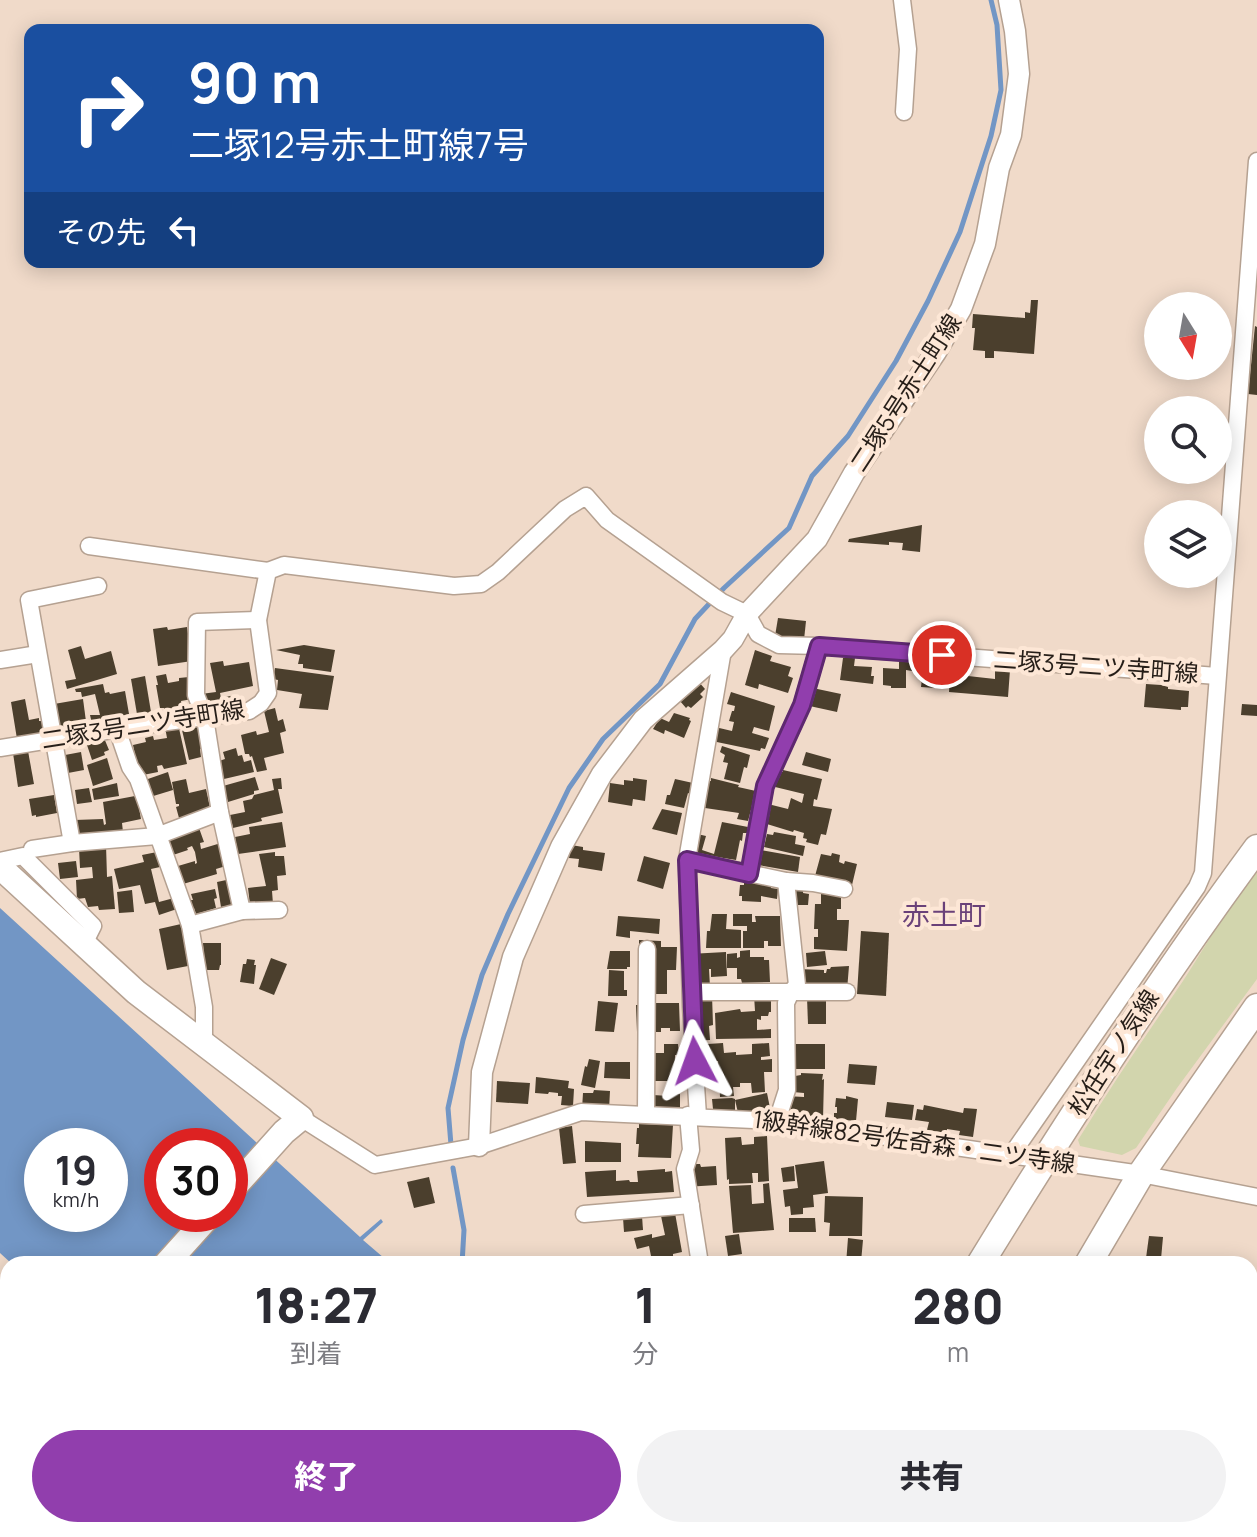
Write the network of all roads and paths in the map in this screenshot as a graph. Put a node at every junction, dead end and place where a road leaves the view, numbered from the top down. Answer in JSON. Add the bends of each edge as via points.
{"nodes":[{"id":1,"x":902,"y":0,"type":"edge"},
{"id":2,"x":1009,"y":0,"type":"edge"},
{"id":3,"x":904,"y":112,"type":"dead end"},
{"id":4,"x":1257,"y":161,"type":"edge"},
{"id":5,"x":89,"y":546,"type":"dead end"},
{"id":6,"x":268,"y":571,"type":"junction"},
{"id":7,"x":98,"y":586,"type":"dead end"},
{"id":8,"x":747,"y":614,"type":"junction"},
{"id":9,"x":258,"y":620,"type":"junction"},
{"id":10,"x":819,"y":646,"type":"junction"},
{"id":11,"x":723,"y":650,"type":"junction"},
{"id":12,"x":38,"y":654,"type":"junction"},
{"id":13,"x":0,"y":660,"type":"edge"},
{"id":14,"x":1217,"y":676,"type":"junction"},
{"id":15,"x":205,"y":718,"type":"junction"},
{"id":16,"x":117,"y":729,"type":"junction"},
{"id":17,"x":53,"y":739,"type":"junction"},
{"id":18,"x":0,"y":748,"type":"edge"},
{"id":19,"x":220,"y":812,"type":"junction"},
{"id":20,"x":157,"y":836,"type":"junction"},
{"id":21,"x":72,"y":843,"type":"junction"},
{"id":22,"x":1257,"y":848,"type":"edge"},
{"id":23,"x":32,"y":849,"type":"dead end"},
{"id":24,"x":687,"y":860,"type":"junction"},
{"id":25,"x":0,"y":861,"type":"edge"},
{"id":26,"x":0,"y":867,"type":"edge"},
{"id":27,"x":1203,"y":873,"type":"junction"},
{"id":28,"x":749,"y":874,"type":"junction"},
{"id":29,"x":786,"y":881,"type":"junction"},
{"id":30,"x":844,"y":889,"type":"dead end"},
{"id":31,"x":1219,"y":900,"type":"junction"},
{"id":32,"x":279,"y":910,"type":"dead end"},
{"id":33,"x":242,"y":911,"type":"junction"},
{"id":34,"x":190,"y":925,"type":"junction"},
{"id":35,"x":84,"y":944,"type":"junction"},
{"id":36,"x":647,"y":949,"type":"dead end"},
{"id":37,"x":692,"y":992,"type":"junction"},
{"id":38,"x":791,"y":992,"type":"junction"},
{"id":39,"x":847,"y":992,"type":"dead end"},
{"id":40,"x":1257,"y":1007,"type":"edge"},
{"id":41,"x":204,"y":1045,"type":"junction"},
{"id":42,"x":646,"y":1114,"type":"junction"},
{"id":43,"x":693,"y":1116,"type":"junction"},
{"id":44,"x":777,"y":1121,"type":"junction"},
{"id":45,"x":293,"y":1125,"type":"junction"},
{"id":46,"x":479,"y":1146,"type":"junction"},
{"id":47,"x":1012,"y":1154,"type":"junction"},
{"id":48,"x":1044,"y":1159,"type":"junction"},
{"id":49,"x":248,"y":1173,"type":"edge"},
{"id":50,"x":1141,"y":1174,"type":"junction"},
{"id":51,"x":1257,"y":1197,"type":"edge"},
{"id":52,"x":691,"y":1205,"type":"junction"},
{"id":53,"x":584,"y":1214,"type":"dead end"},
{"id":54,"x":195,"y":1232,"type":"edge"},
{"id":55,"x":173,"y":1256,"type":"edge"},
{"id":56,"x":699,"y":1256,"type":"edge"},
{"id":57,"x":985,"y":1256,"type":"edge"},
{"id":58,"x":1093,"y":1256,"type":"edge"}],
"edges":[{"from":1,"to":3,"type":"street","via":[[908,49]]},
{"from":2,"to":8,"type":"street","name":"二塚5号赤土町線","via":[[1019,74],[1011,135],[999,168],[985,244],[961,309],[817,539]]},
{"from":4,"to":14,"type":"street"},
{"from":5,"to":6,"type":"street"},
{"from":6,"to":8,"type":"street","name":"二塚3号二ツ寺町線","via":[[284,565],[454,586],[481,584],[586,496],[607,520]]},
{"from":6,"to":9,"type":"street","name":"二塚3号二ツ寺町線"},
{"from":7,"to":12,"type":"street","via":[[29,600]]},
{"from":8,"to":10,"type":"street","name":"二塚3号二ツ寺町線","via":[[758,634],[779,645]]},
{"from":8,"to":11,"type":"street","name":"二塚5号赤土町線"},
{"from":9,"to":15,"type":"street","name":"二塚3号二ツ寺町線","via":[[268,693],[249,711]]},
{"from":9,"to":15,"type":"street","via":[[197,622],[196,695]]},
{"from":10,"to":14,"type":"street","name":"二塚3号二ツ寺町線"},
{"from":10,"to":28,"type":"street","via":[[802,705],[765,786]]},
{"from":11,"to":24,"type":"street"},
{"from":11,"to":46,"type":"street","name":"二塚5号赤土町線","via":[[643,720],[602,774],[561,847],[513,957],[482,1072]]},
{"from":12,"to":13,"type":"street"},
{"from":12,"to":17,"type":"street"},
{"from":14,"to":27,"type":"street"},
{"from":15,"to":16,"type":"street","name":"二塚3号二ツ寺町線"},
{"from":15,"to":19,"type":"street"},
{"from":16,"to":17,"type":"street","name":"二塚3号二ツ寺町線"},
{"from":16,"to":20,"type":"street"},
{"from":17,"to":18,"type":"street","name":"二塚3号二ツ寺町線"},
{"from":17,"to":21,"type":"street"},
{"from":19,"to":20,"type":"street"},
{"from":19,"to":33,"type":"street"},
{"from":20,"to":21,"type":"street"},
{"from":20,"to":34,"type":"street"},
{"from":21,"to":23,"type":"street"},
{"from":22,"to":31,"type":"main road","name":"松任宇ノ気線"},
{"from":24,"to":28,"type":"street"},
{"from":24,"to":37,"type":"street"},
{"from":25,"to":35,"type":"street","via":[[23,856],[93,926]]},
{"from":26,"to":35,"type":"main road"},
{"from":27,"to":31,"type":"street"},
{"from":27,"to":47,"type":"street"},
{"from":28,"to":29,"type":"street"},
{"from":29,"to":30,"type":"street"},
{"from":29,"to":38,"type":"street","via":[[797,985]]},
{"from":31,"to":48,"type":"main road","name":"松任宇ノ気線"},
{"from":32,"to":33,"type":"street"},
{"from":33,"to":34,"type":"street"},
{"from":34,"to":41,"type":"street","via":[[204,1007]]},
{"from":35,"to":41,"type":"main road"},
{"from":36,"to":42,"type":"street"},
{"from":37,"to":38,"type":"street"},
{"from":37,"to":43,"type":"street"},
{"from":38,"to":39,"type":"street"},
{"from":38,"to":44,"type":"street","via":[[786,1003],[787,1090]]},
{"from":40,"to":50,"type":"main road"},
{"from":41,"to":45,"type":"main road"},
{"from":42,"to":43,"type":"street","name":"1級幹線82号佐奇森・二ツ寺線"},
{"from":42,"to":46,"type":"street","name":"1級幹線82号佐奇森・二ツ寺線","via":[[581,1112]]},
{"from":43,"to":44,"type":"street","name":"1級幹線82号佐奇森・二ツ寺線"},
{"from":43,"to":52,"type":"street","via":[[685,1169]]},
{"from":44,"to":47,"type":"street","name":"1級幹線82号佐奇森・二ツ寺線"},
{"from":45,"to":46,"type":"street","name":"1級幹線82号佐奇森・二ツ寺線","via":[[375,1165]]},
{"from":45,"to":49,"type":"main road"},
{"from":47,"to":48,"type":"street","name":"1級幹線82号佐奇森・二ツ寺線"},
{"from":48,"to":50,"type":"street","name":"1級幹線82号佐奇森・二ツ寺線"},
{"from":48,"to":57,"type":"main road","name":"松任宇ノ気線"},
{"from":50,"to":51,"type":"street","name":"1級幹線82号佐奇森・二ツ寺線"},
{"from":50,"to":58,"type":"main road"},
{"from":52,"to":53,"type":"street"},
{"from":52,"to":56,"type":"street"},
{"from":54,"to":55,"type":"main road"}]}
